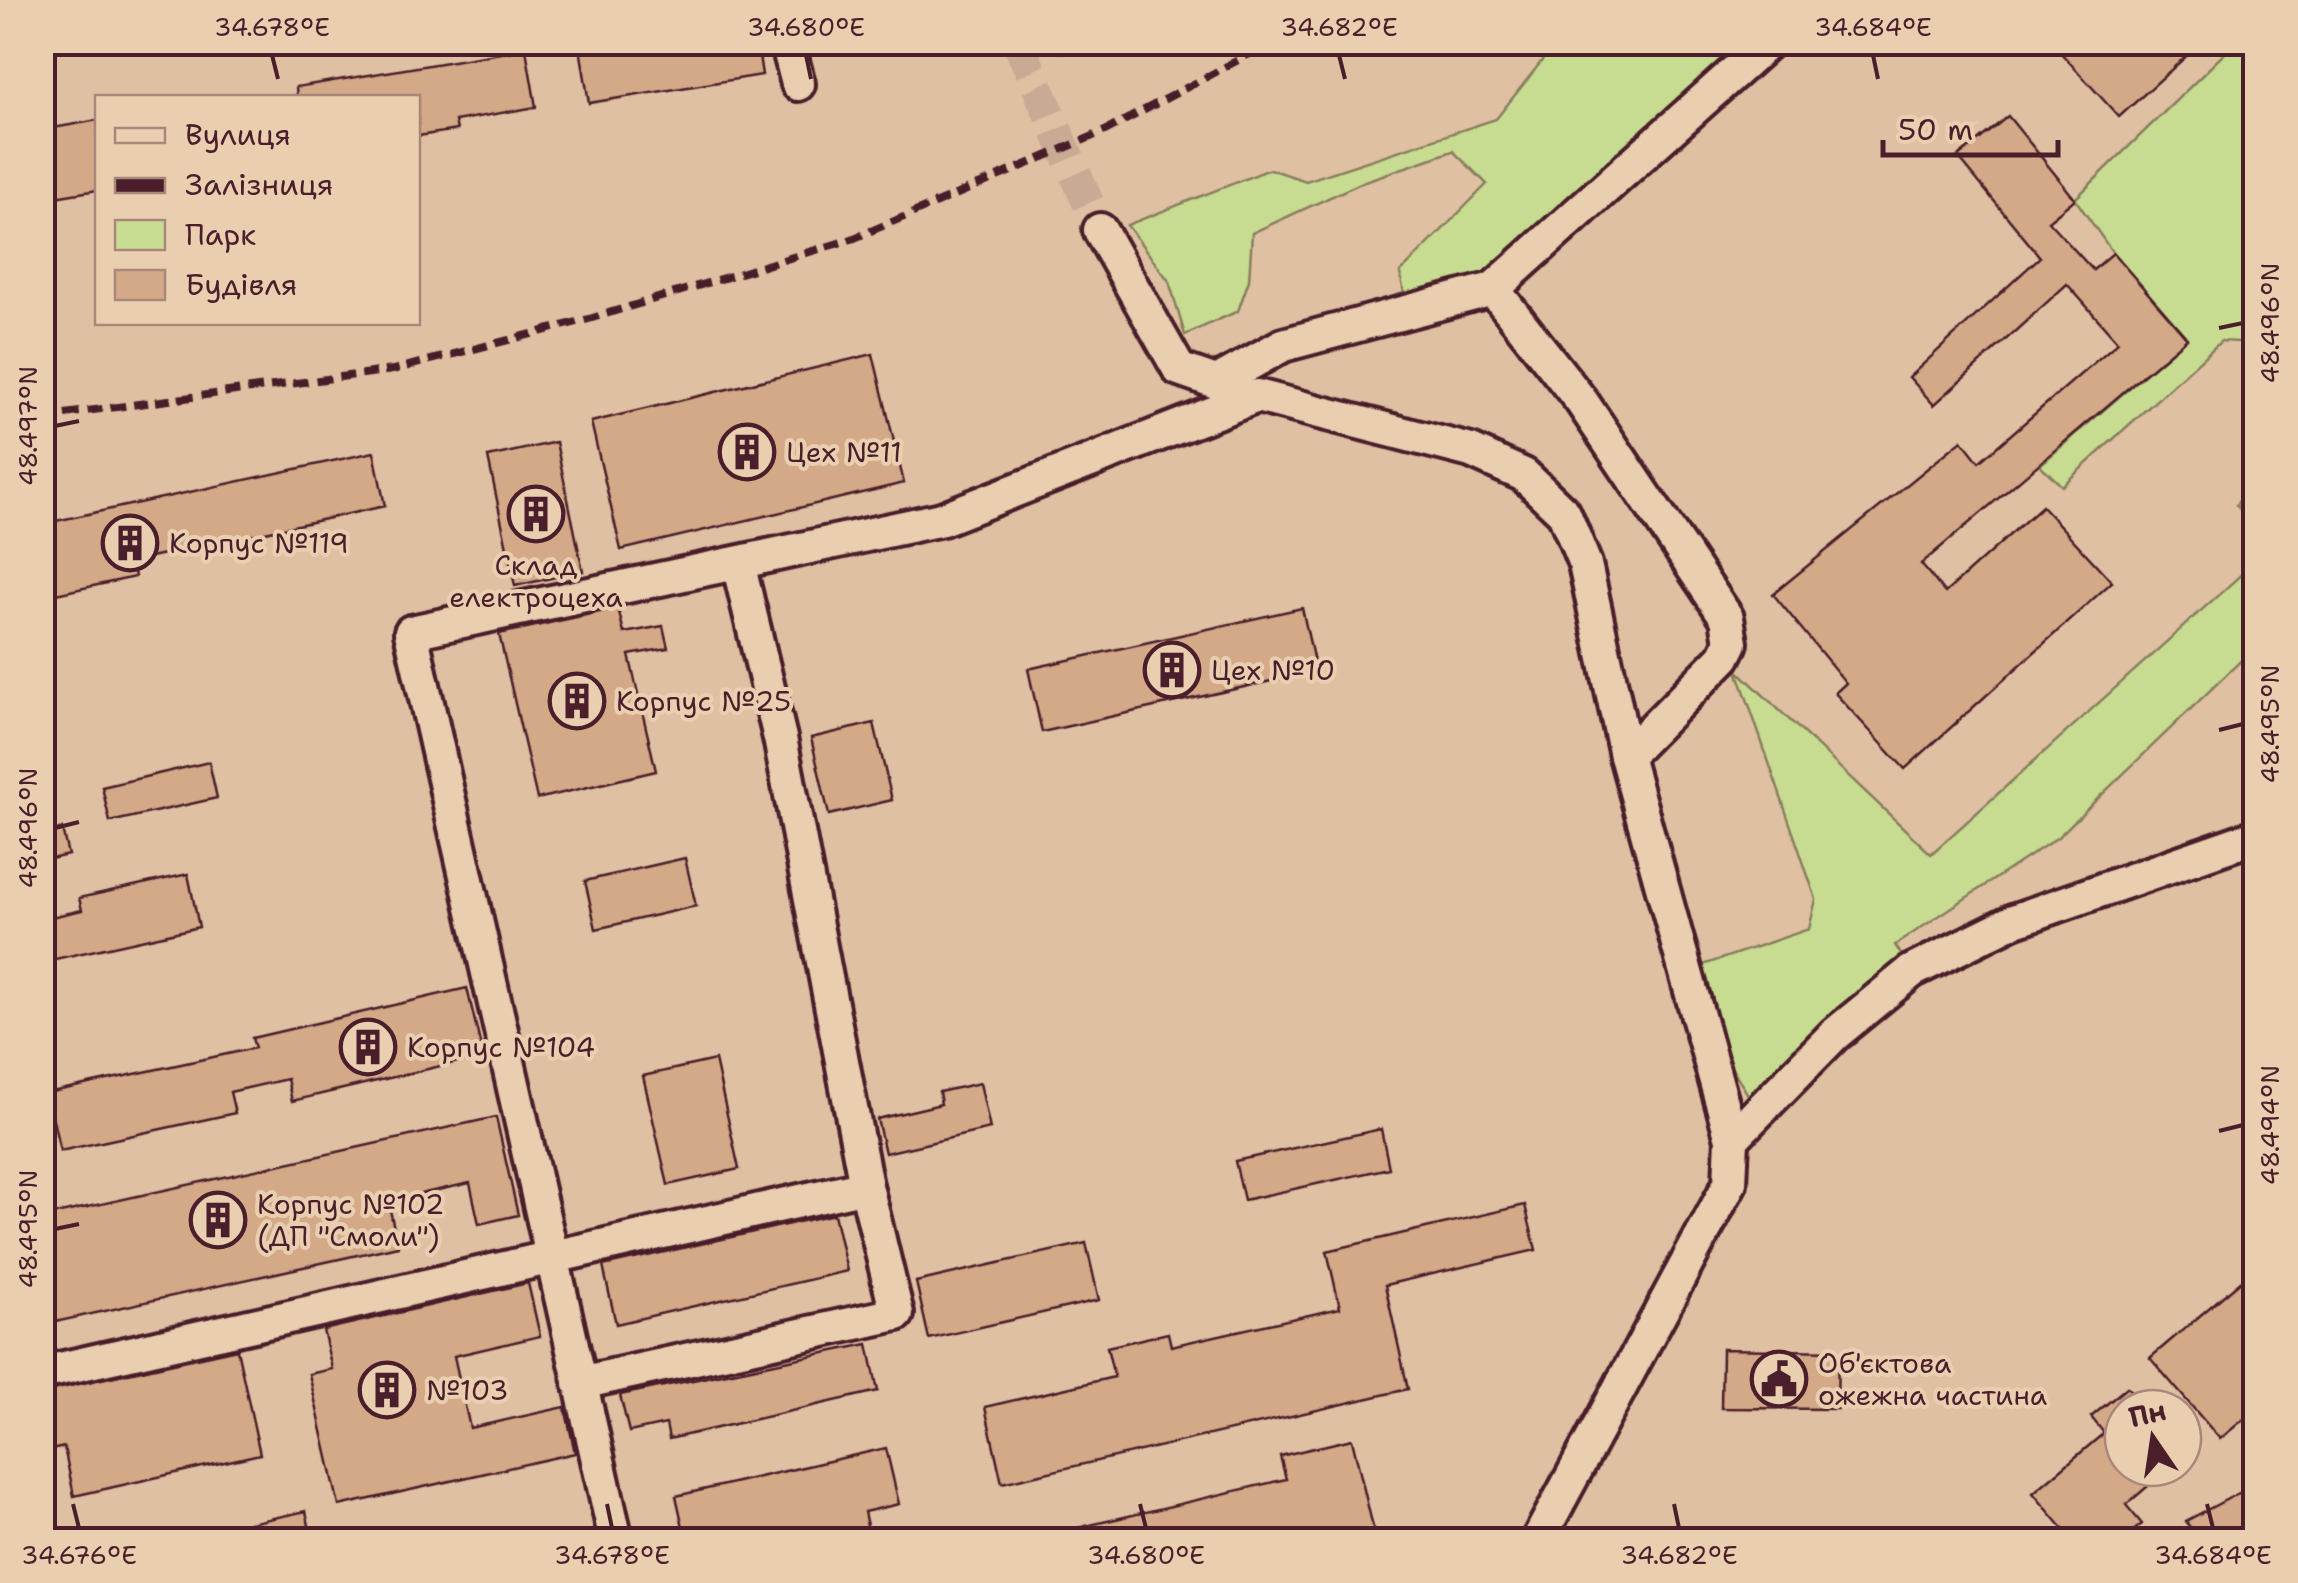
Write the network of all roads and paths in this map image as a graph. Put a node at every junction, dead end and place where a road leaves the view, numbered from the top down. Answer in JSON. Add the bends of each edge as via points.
{"nodes":[{"id":1,"x":787,"y":42,"type":"edge"},
{"id":2,"x":1768,"y":42,"type":"edge"},
{"id":3,"x":798,"y":84,"type":"dead end"},
{"id":4,"x":1100,"y":230,"type":"tunnel mouth"},
{"id":5,"x":1492,"y":289,"type":"junction"},
{"id":6,"x":1179,"y":369,"type":"junction"},
{"id":7,"x":1218,"y":382,"type":"junction"},
{"id":8,"x":1257,"y":396,"type":"junction"},
{"id":9,"x":1176,"y":425,"type":"junction"},
{"id":10,"x":738,"y":563,"type":"junction"},
{"id":11,"x":1626,"y":756,"type":"junction"},
{"id":12,"x":2256,"y":836,"type":"edge"},
{"id":13,"x":1732,"y":1139,"type":"junction"},
{"id":14,"x":866,"y":1186,"type":"junction"},
{"id":15,"x":552,"y":1260,"type":"junction"},
{"id":16,"x":42,"y":1373,"type":"edge"},
{"id":17,"x":580,"y":1383,"type":"junction"},
{"id":18,"x":611,"y":1540,"type":"edge"},
{"id":19,"x":1538,"y":1540,"type":"edge"}],
"edges":[{"from":1,"to":3,"type":"lane"},
{"from":2,"to":5,"type":"lane"},
{"from":4,"to":6,"type":"lane"},
{"from":5,"to":7,"type":"lane","via":[[1283,344]]},
{"from":5,"to":11,"type":"lane","via":[[1582,402],[1727,618],[1731,643],[1724,657]]},
{"from":6,"to":7,"type":"lane"},
{"from":6,"to":9,"type":"lane"},
{"from":7,"to":8,"type":"lane"},
{"from":8,"to":9,"type":"lane"},
{"from":8,"to":11,"type":"lane","via":[[1472,452],[1524,475],[1564,513],[1585,564]]},
{"from":9,"to":10,"type":"lane","via":[[942,519]]},
{"from":10,"to":14,"type":"lane","via":[[780,738]]},
{"from":10,"to":15,"type":"lane","via":[[411,632]]},
{"from":11,"to":13,"type":"lane"},
{"from":12,"to":13,"type":"lane","via":[[2013,921],[1912,972],[1835,1034]]},
{"from":13,"to":19,"type":"lane","via":[[1730,1183]]},
{"from":14,"to":15,"type":"lane"},
{"from":14,"to":17,"type":"lane","via":[[897,1314]]},
{"from":15,"to":16,"type":"lane"},
{"from":15,"to":17,"type":"lane"},
{"from":17,"to":18,"type":"lane"}]}
